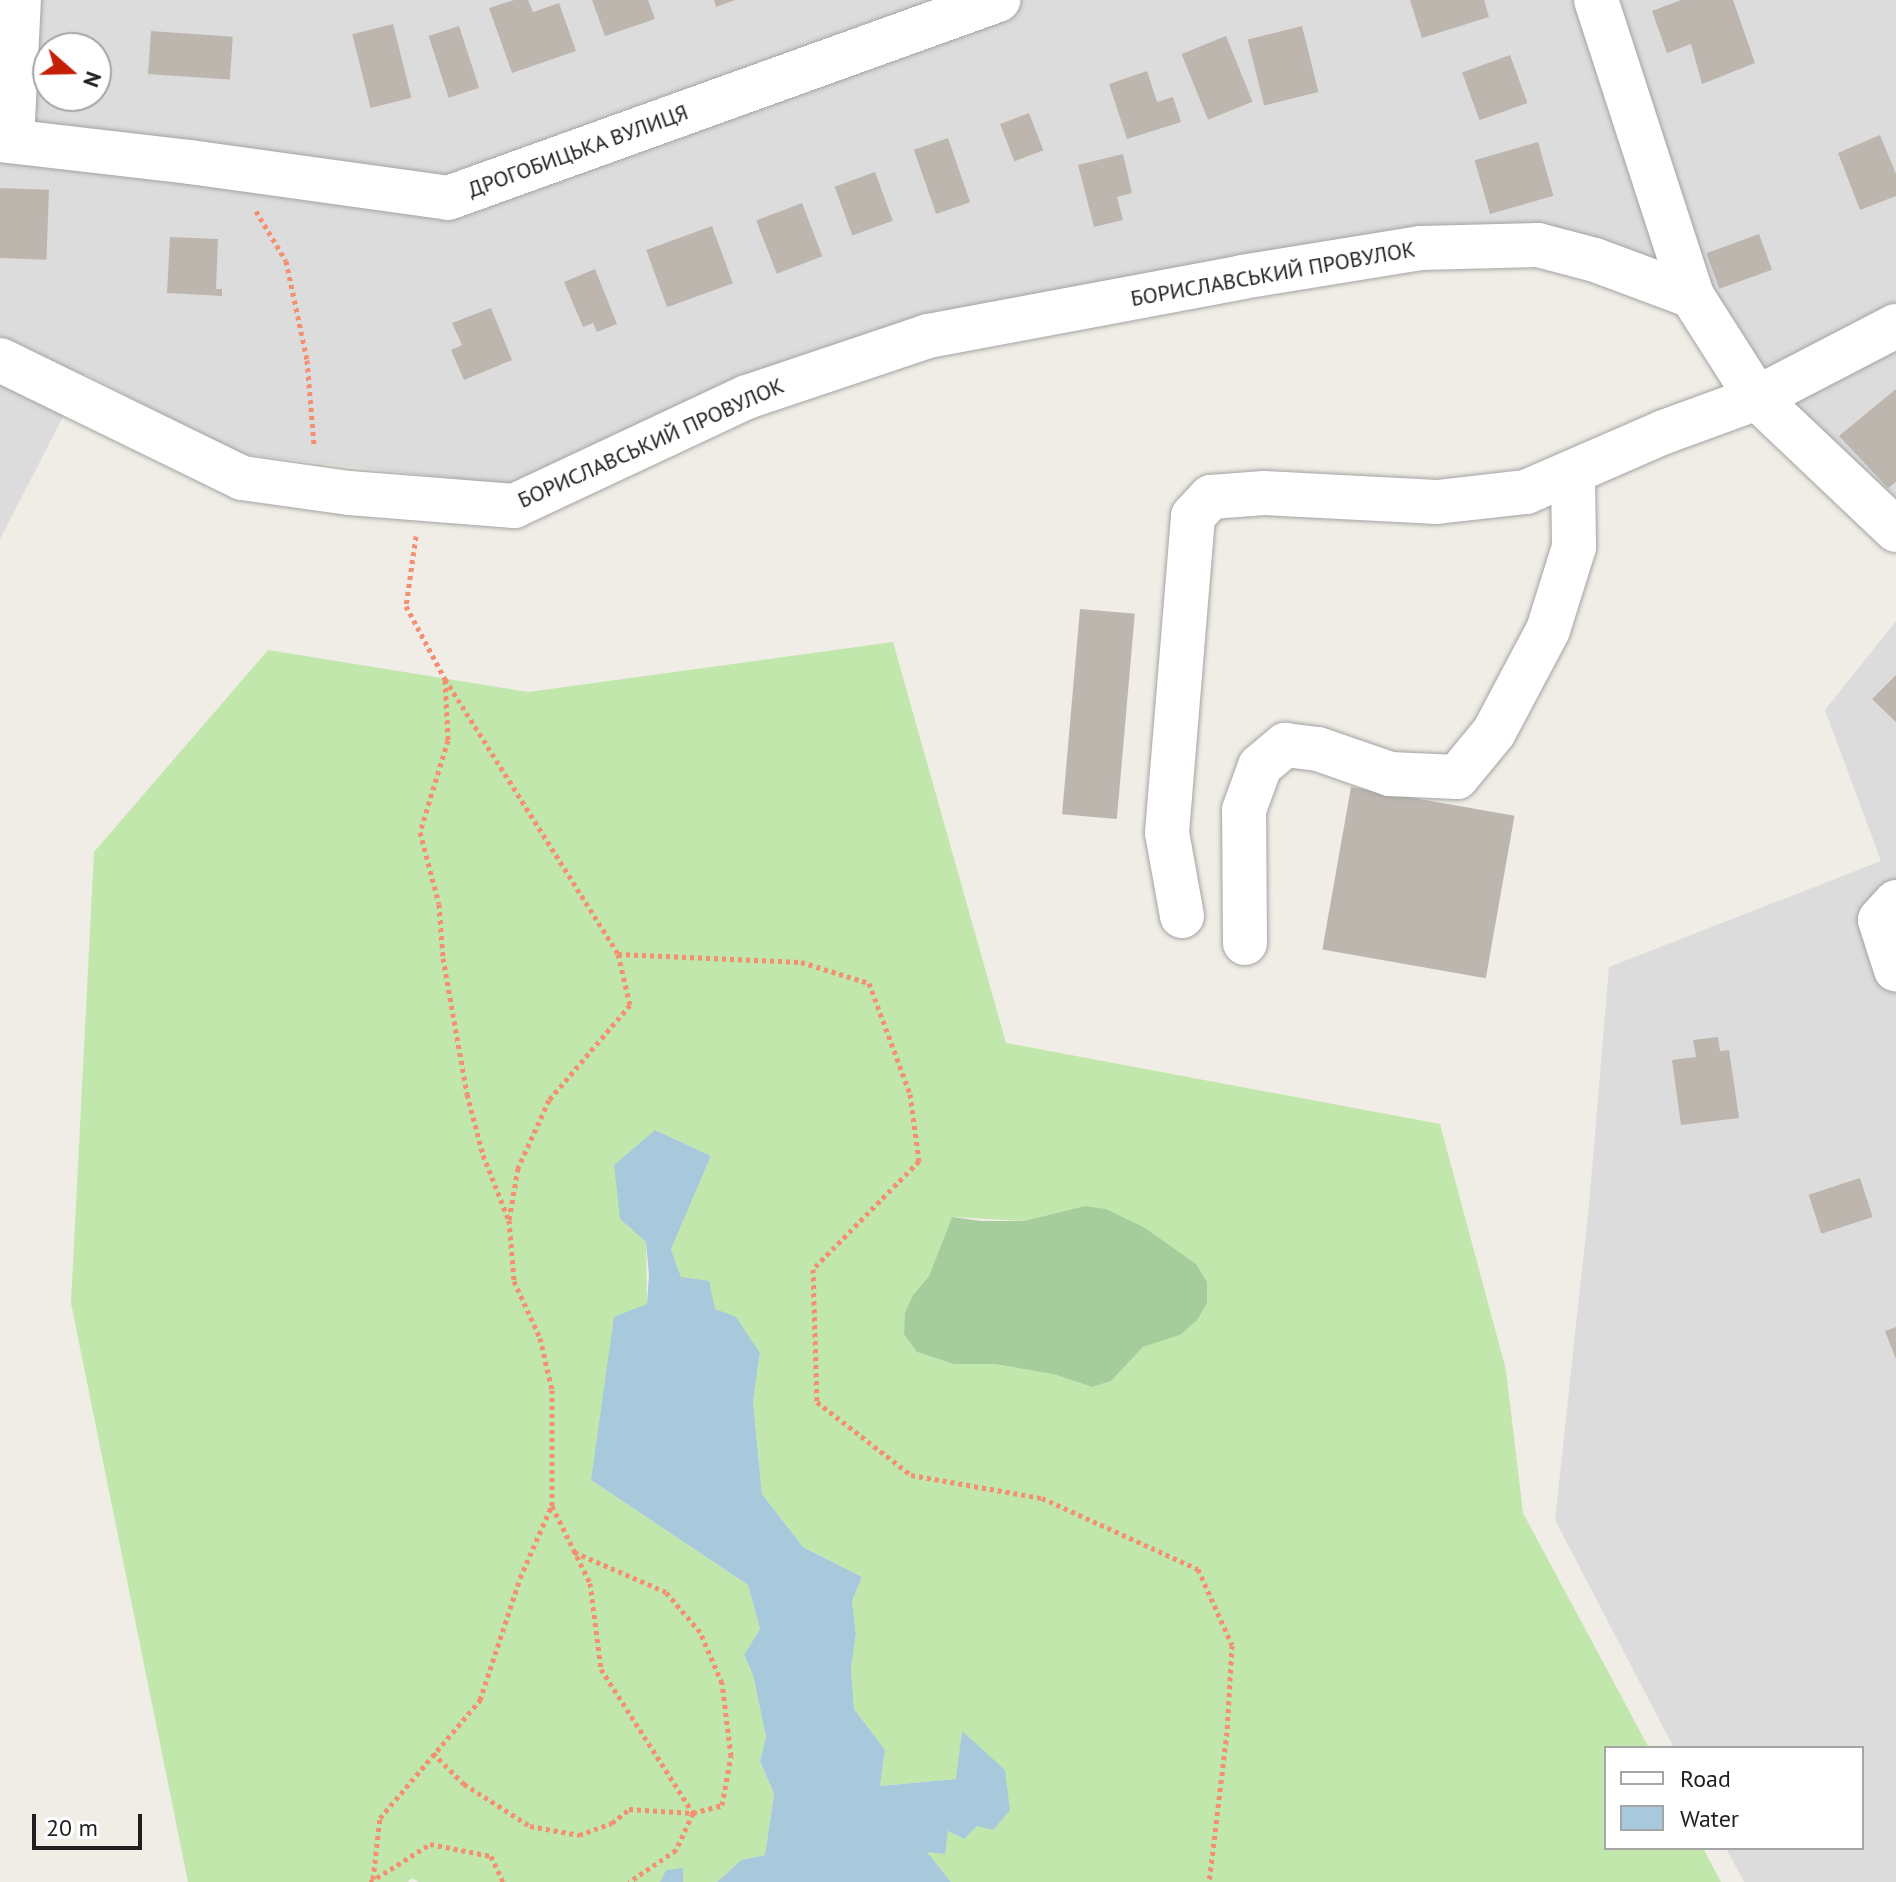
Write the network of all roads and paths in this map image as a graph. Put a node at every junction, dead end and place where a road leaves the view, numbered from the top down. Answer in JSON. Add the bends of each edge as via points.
{"nodes":[{"id":1,"x":19,"y":0,"type":"edge"},
{"id":2,"x":998,"y":0,"type":"edge"},
{"id":3,"x":1596,"y":0,"type":"edge"},
{"id":4,"x":6,"y":141,"type":"edge"},
{"id":5,"x":253,"y":206,"type":"dead end"},
{"id":6,"x":1692,"y":296,"type":"junction"},
{"id":7,"x":1896,"y":326,"type":"edge"},
{"id":8,"x":0,"y":360,"type":"edge"},
{"id":9,"x":1757,"y":398,"type":"junction"},
{"id":10,"x":1573,"y":472,"type":"junction"},
{"id":11,"x":349,"y":493,"type":"junction"},
{"id":12,"x":406,"y":530,"type":"dead end"},
{"id":13,"x":1896,"y":530,"type":"edge"},
{"id":14,"x":445,"y":679,"type":"junction"},
{"id":15,"x":1896,"y":902,"type":"edge"},
{"id":16,"x":1182,"y":916,"type":"dead end"},
{"id":17,"x":1245,"y":943,"type":"dead end"},
{"id":18,"x":618,"y":954,"type":"junction"},
{"id":19,"x":1896,"y":970,"type":"edge"},
{"id":20,"x":509,"y":1220,"type":"junction"},
{"id":21,"x":552,"y":1506,"type":"junction"},
{"id":22,"x":574,"y":1552,"type":"junction"},
{"id":23,"x":433,"y":1753,"type":"junction"},
{"id":24,"x":693,"y":1813,"type":"junction"},
{"id":25,"x":372,"y":1881,"type":"edge"},
{"id":26,"x":503,"y":1882,"type":"edge"},
{"id":27,"x":629,"y":1882,"type":"edge"},
{"id":28,"x":1209,"y":1882,"type":"edge"}],
"edges":[{"from":1,"to":4,"type":"street"},
{"from":2,"to":4,"type":"street","name":"ДРОГОБИЦЬКА ВУЛИЦЯ","via":[[448,198]]},
{"from":3,"to":6,"type":"street"},
{"from":5,"to":11,"type":"path","via":[[286,261],[307,360],[312,443]]},
{"from":6,"to":9,"type":"street"},
{"from":6,"to":11,"type":"street","name":"БОРИСЛАВСЬКИЙ ПРОВУЛОК","via":[[1538,245],[1421,248],[928,336],[747,397],[514,506]]},
{"from":7,"to":9,"type":"street"},
{"from":8,"to":11,"type":"street","name":"БОРИСЛАВСЬКИЙ ПРОВУЛОК","via":[[242,478]]},
{"from":9,"to":10,"type":"street"},
{"from":9,"to":13,"type":"street"},
{"from":10,"to":16,"type":"street","via":[[1526,492],[1437,502],[1264,493],[1211,497],[1193,516],[1167,833]]},
{"from":10,"to":17,"type":"street","via":[[1574,547],[1548,630],[1494,732],[1457,777],[1390,774],[1318,749],[1285,745],[1260,766],[1244,810]]},
{"from":12,"to":14,"type":"path","via":[[417,537],[406,606]]},
{"from":14,"to":18,"type":"path"},
{"from":14,"to":20,"type":"path","via":[[448,740],[420,832],[439,904],[467,1094],[483,1155]]},
{"from":15,"to":19,"type":"street","via":[[1880,920]]},
{"from":18,"to":20,"type":"path","via":[[630,1005],[549,1100],[518,1168]]},
{"from":18,"to":28,"type":"path","via":[[801,962],[869,983],[910,1094],[919,1161],[813,1269],[817,1402],[911,1475],[1042,1498],[1198,1569],[1232,1645]]},
{"from":20,"to":21,"type":"path","via":[[514,1281],[540,1338],[552,1390]]},
{"from":21,"to":22,"type":"path"},
{"from":21,"to":23,"type":"path","via":[[520,1578],[480,1700]]},
{"from":22,"to":24,"type":"path","via":[[590,1583],[601,1669]]},
{"from":22,"to":24,"type":"path","via":[[666,1592],[700,1632],[722,1683],[731,1756],[722,1805]]},
{"from":23,"to":24,"type":"path","via":[[464,1784],[530,1826],[579,1835],[612,1823],[629,1809]]},
{"from":23,"to":25,"type":"path","via":[[380,1818]]},
{"from":24,"to":27,"type":"path","via":[[676,1850]]},
{"from":25,"to":26,"type":"path","via":[[430,1844],[491,1856]]}]}
